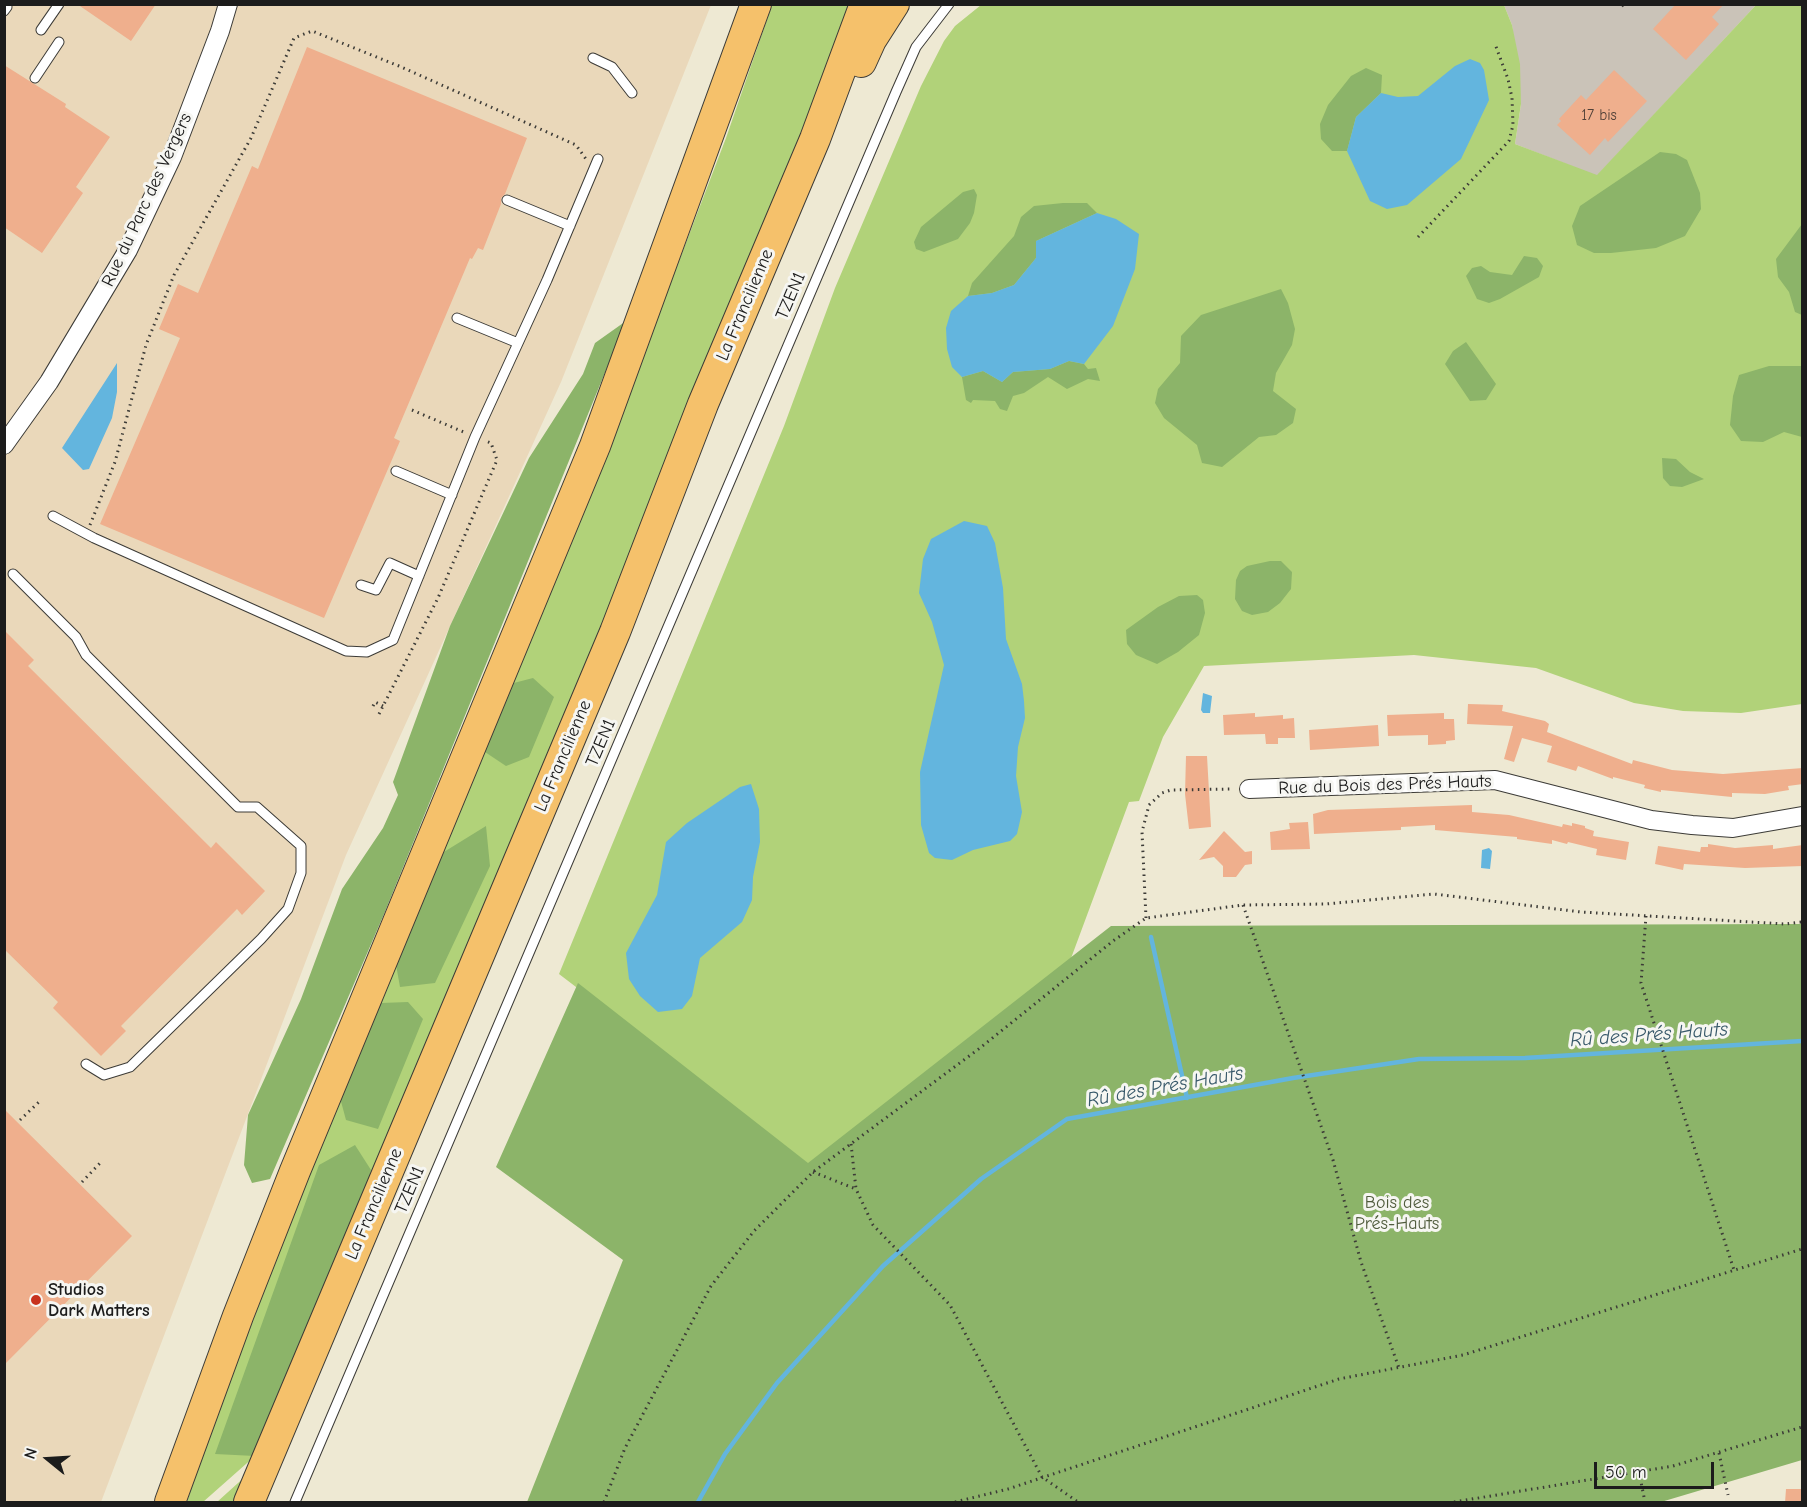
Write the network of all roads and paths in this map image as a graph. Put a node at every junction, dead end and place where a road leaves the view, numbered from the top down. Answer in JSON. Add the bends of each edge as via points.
{"nodes":[{"id":1,"x":59,"y":4,"type":"edge"},
{"id":2,"x":228,"y":4,"type":"edge"},
{"id":3,"x":756,"y":4,"type":"edge"},
{"id":4,"x":865,"y":4,"type":"edge"},
{"id":5,"x":894,"y":4,"type":"edge"},
{"id":6,"x":949,"y":4,"type":"edge"},
{"id":7,"x":1617,"y":4,"type":"edge"},
{"id":8,"x":1623,"y":4,"type":"edge"},
{"id":9,"x":41,"y":30,"type":"dead end"},
{"id":10,"x":59,"y":42,"type":"dead end"},
{"id":11,"x":1495,"y":44,"type":"dead end"},
{"id":12,"x":593,"y":58,"type":"dead end"},
{"id":13,"x":34,"y":78,"type":"dead end"},
{"id":14,"x":632,"y":93,"type":"dead end"},
{"id":15,"x":815,"y":139,"type":"junction"},
{"id":16,"x":598,"y":159,"type":"dead end"},
{"id":17,"x":593,"y":171,"type":"junction"},
{"id":18,"x":507,"y":200,"type":"dead end"},
{"id":19,"x":570,"y":226,"type":"junction"},
{"id":20,"x":1418,"y":237,"type":"dead end"},
{"id":21,"x":457,"y":318,"type":"dead end"},
{"id":22,"x":518,"y":343,"type":"junction"},
{"id":23,"x":4,"y":445,"type":"edge"},
{"id":24,"x":396,"y":471,"type":"dead end"},
{"id":25,"x":452,"y":495,"type":"junction"},
{"id":26,"x":53,"y":516,"type":"dead end"},
{"id":27,"x":86,"y":534,"type":"junction"},
{"id":28,"x":13,"y":574,"type":"dead end"},
{"id":29,"x":419,"y":576,"type":"junction"},
{"id":30,"x":361,"y":585,"type":"dead end"},
{"id":31,"x":438,"y":598,"type":"dead end"},
{"id":32,"x":373,"y":706,"type":"dead end"},
{"id":33,"x":383,"y":706,"type":"junction"},
{"id":34,"x":379,"y":714,"type":"dead end"},
{"id":35,"x":1249,"y":789,"type":"joint"},
{"id":36,"x":1803,"y":816,"type":"edge"},
{"id":37,"x":1243,"y":905,"type":"junction"},
{"id":38,"x":1646,"y":916,"type":"junction"},
{"id":39,"x":1146,"y":918,"type":"junction"},
{"id":40,"x":1803,"y":922,"type":"edge"},
{"id":41,"x":86,"y":1064,"type":"dead end"},
{"id":42,"x":40,"y":1101,"type":"dead end"},
{"id":43,"x":20,"y":1120,"type":"dead end"},
{"id":44,"x":851,"y":1144,"type":"junction"},
{"id":45,"x":101,"y":1162,"type":"dead end"},
{"id":46,"x":813,"y":1172,"type":"junction"},
{"id":47,"x":82,"y":1182,"type":"dead end"},
{"id":48,"x":856,"y":1189,"type":"junction"},
{"id":49,"x":1803,"y":1249,"type":"edge"},
{"id":50,"x":1734,"y":1270,"type":"junction"},
{"id":51,"x":1399,"y":1368,"type":"junction"},
{"id":52,"x":1803,"y":1427,"type":"edge"},
{"id":53,"x":1719,"y":1452,"type":"junction"},
{"id":54,"x":1639,"y":1472,"type":"junction"},
{"id":55,"x":1042,"y":1477,"type":"junction"},
{"id":56,"x":1728,"y":1495,"type":"dead end"},
{"id":57,"x":170,"y":1503,"type":"edge"},
{"id":58,"x":249,"y":1503,"type":"edge"},
{"id":59,"x":295,"y":1503,"type":"edge"},
{"id":60,"x":603,"y":1503,"type":"edge"},
{"id":61,"x":955,"y":1503,"type":"edge"},
{"id":62,"x":1078,"y":1503,"type":"edge"},
{"id":63,"x":1454,"y":1503,"type":"edge"},
{"id":64,"x":1645,"y":1503,"type":"edge"}],
"edges":[{"from":1,"to":9,"type":"lane"},
{"from":2,"to":23,"type":"street","name":"Rue du Parc des Vergers","via":[[172,157],[128,250],[54,373]]},
{"from":3,"to":57,"type":"highway","via":[[595,446],[303,1149]]},
{"from":4,"to":15,"type":"highway","name":"La Francilienne"},
{"from":5,"to":15,"type":"highway","via":[[871,40],[841,104]]},
{"from":6,"to":59,"type":"lane","name":"TZEN1","via":[[916,47],[908,65]]},
{"from":7,"to":8,"type":"path"},
{"from":10,"to":13,"type":"lane"},
{"from":11,"to":20,"type":"path","via":[[1512,98],[1509,141]]},
{"from":12,"to":14,"type":"lane","via":[[612,67]]},
{"from":15,"to":58,"type":"highway","name":"La Francilienne","via":[[704,404],[615,632]]},
{"from":16,"to":17,"type":"lane"},
{"from":17,"to":19,"type":"lane"},
{"from":17,"to":27,"type":"path","via":[[576,145],[510,114],[312,31],[294,38],[251,138],[174,274],[146,345],[115,462]]},
{"from":18,"to":19,"type":"lane"},
{"from":19,"to":22,"type":"lane"},
{"from":21,"to":22,"type":"lane"},
{"from":22,"to":25,"type":"lane"},
{"from":24,"to":25,"type":"lane"},
{"from":25,"to":29,"type":"lane"},
{"from":26,"to":27,"type":"lane"},
{"from":27,"to":29,"type":"lane","via":[[346,651],[368,652],[393,640]]},
{"from":28,"to":41,"type":"lane","via":[[76,638],[86,655],[237,807],[257,807],[301,846],[301,873],[288,909],[261,939],[130,1067],[104,1075]]},
{"from":29,"to":30,"type":"lane","via":[[390,563],[376,590]]},
{"from":31,"to":33,"type":"path"},
{"from":32,"to":33,"type":"path","via":[[375,702]]},
{"from":33,"to":34,"type":"path"},
{"from":35,"to":36,"type":"street","name":"Rue du Bois des Prés Hauts","via":[[1495,780],[1651,820],[1692,825],[1733,828]]},
{"from":35,"to":39,"type":"path","via":[[1171,790],[1149,805],[1142,832]]},
{"from":37,"to":38,"type":"path","via":[[1326,904],[1434,894]]},
{"from":37,"to":39,"type":"path"},
{"from":37,"to":51,"type":"path","via":[[1333,1160],[1361,1262]]},
{"from":38,"to":40,"type":"path"},
{"from":38,"to":50,"type":"path","via":[[1641,982]]},
{"from":39,"to":44,"type":"path"},
{"from":42,"to":43,"type":"path"},
{"from":44,"to":46,"type":"path"},
{"from":44,"to":48,"type":"path"},
{"from":45,"to":47,"type":"path"},
{"from":46,"to":48,"type":"path"},
{"from":46,"to":60,"type":"path","via":[[754,1231],[711,1286],[625,1448]]},
{"from":48,"to":55,"type":"path","via":[[873,1225],[950,1305]]},
{"from":49,"to":50,"type":"path"},
{"from":50,"to":51,"type":"path","via":[[1463,1355]]},
{"from":51,"to":55,"type":"path","via":[[1340,1379]]},
{"from":52,"to":53,"type":"path"},
{"from":53,"to":54,"type":"path"},
{"from":53,"to":56,"type":"path"},
{"from":54,"to":63,"type":"path"},
{"from":54,"to":64,"type":"path"},
{"from":55,"to":61,"type":"path"},
{"from":55,"to":62,"type":"path"}]}
